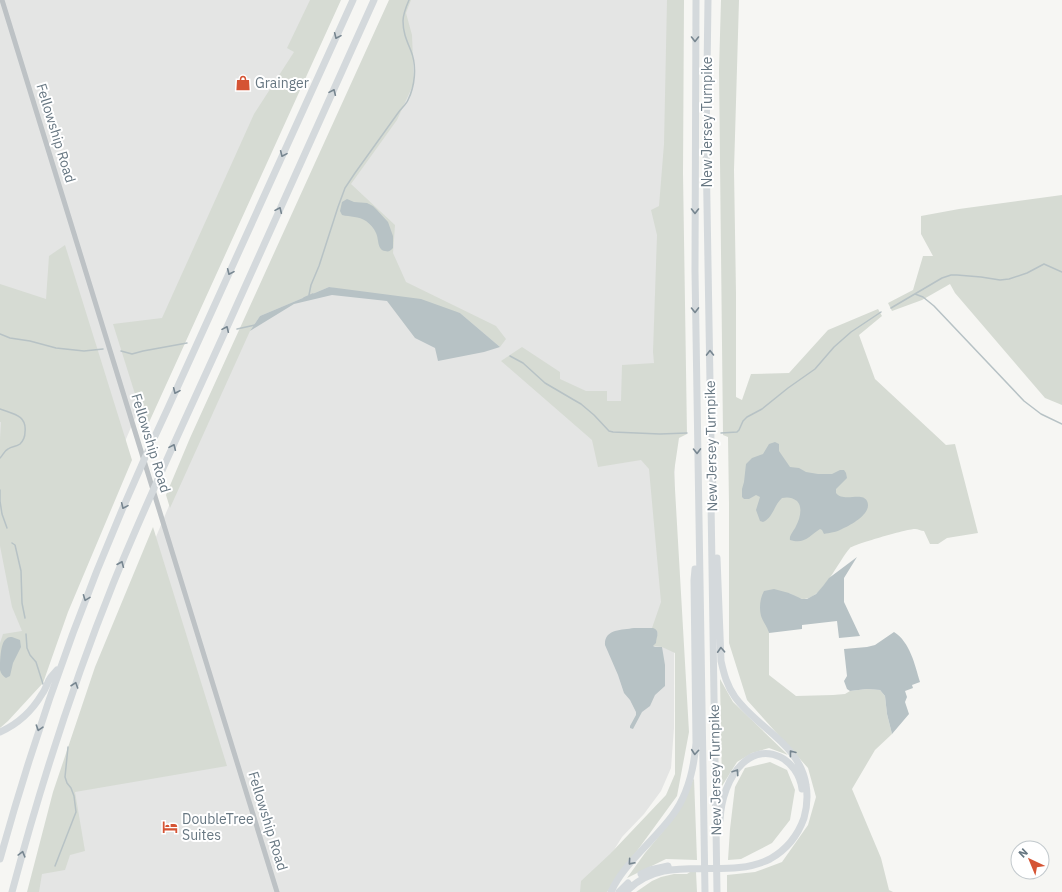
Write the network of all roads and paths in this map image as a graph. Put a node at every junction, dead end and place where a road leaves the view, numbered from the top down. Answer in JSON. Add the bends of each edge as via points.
{"nodes":[{"id":1,"x":2,"y":0,"type":"edge"},
{"id":2,"x":353,"y":0,"type":"edge"},
{"id":3,"x":374,"y":0,"type":"edge"},
{"id":4,"x":696,"y":0,"type":"edge"},
{"id":5,"x":708,"y":0,"type":"edge"},
{"id":6,"x":713,"y":490,"type":"junction"},
{"id":7,"x":698,"y":531,"type":"junction"},
{"id":8,"x":61,"y":665,"type":"junction"},
{"id":9,"x":0,"y":732,"type":"edge"},
{"id":10,"x":0,"y":859,"type":"edge"},
{"id":11,"x":693,"y":866,"type":"junction"},
{"id":12,"x":730,"y":866,"type":"junction"},
{"id":13,"x":12,"y":892,"type":"edge"},
{"id":14,"x":277,"y":892,"type":"edge"},
{"id":15,"x":611,"y":892,"type":"edge"},
{"id":16,"x":620,"y":892,"type":"edge"},
{"id":17,"x":626,"y":892,"type":"edge"},
{"id":18,"x":705,"y":892,"type":"edge"},
{"id":19,"x":717,"y":892,"type":"edge"},
{"id":20,"x":720,"y":892,"type":"edge"}],
"edges":[{"from":1,"to":14,"type":"street","name":"Fellowship Road"},
{"from":2,"to":8,"type":"highway","one_way":true,"via":[[147,452],[100,562]]},
{"from":13,"to":3,"type":"highway","one_way":true,"via":[[69,704],[114,582],[156,483]]},
{"from":4,"to":7,"type":"highway","name":"New Jersey Turnpike","one_way":true,"via":[[694,271]]},
{"from":6,"to":5,"type":"highway","name":"New Jersey Turnpike","one_way":true,"via":[[706,130]]},
{"from":12,"to":6,"type":"highway","one_way":true,"via":[[761,863],[784,849],[800,827],[808,796],[805,776],[793,754],[740,703],[725,676],[721,660]]},
{"from":6,"to":19,"type":"highway","name":"New Jersey Turnpike","via":[[711,502]]},
{"from":7,"to":15,"type":"highway","one_way":true,"via":[[694,580],[696,743],[691,776],[686,792],[673,814],[624,871]]},
{"from":7,"to":18,"type":"highway","name":"New Jersey Turnpike"},
{"from":8,"to":9,"type":"highway","via":[[28,712],[19,721]]},
{"from":8,"to":10,"type":"highway","one_way":true,"via":[[18,794]]},
{"from":11,"to":12,"type":"highway"},
{"from":11,"to":16,"type":"highway","via":[[664,866],[650,870],[631,881]]},
{"from":11,"to":17,"type":"highway","via":[[650,875]]},
{"from":20,"to":12,"type":"highway","one_way":true,"via":[[720,816],[722,802],[730,782],[739,767],[752,757],[767,754],[781,757],[798,773],[802,784],[802,804],[797,823],[785,842],[769,854]]}]}
